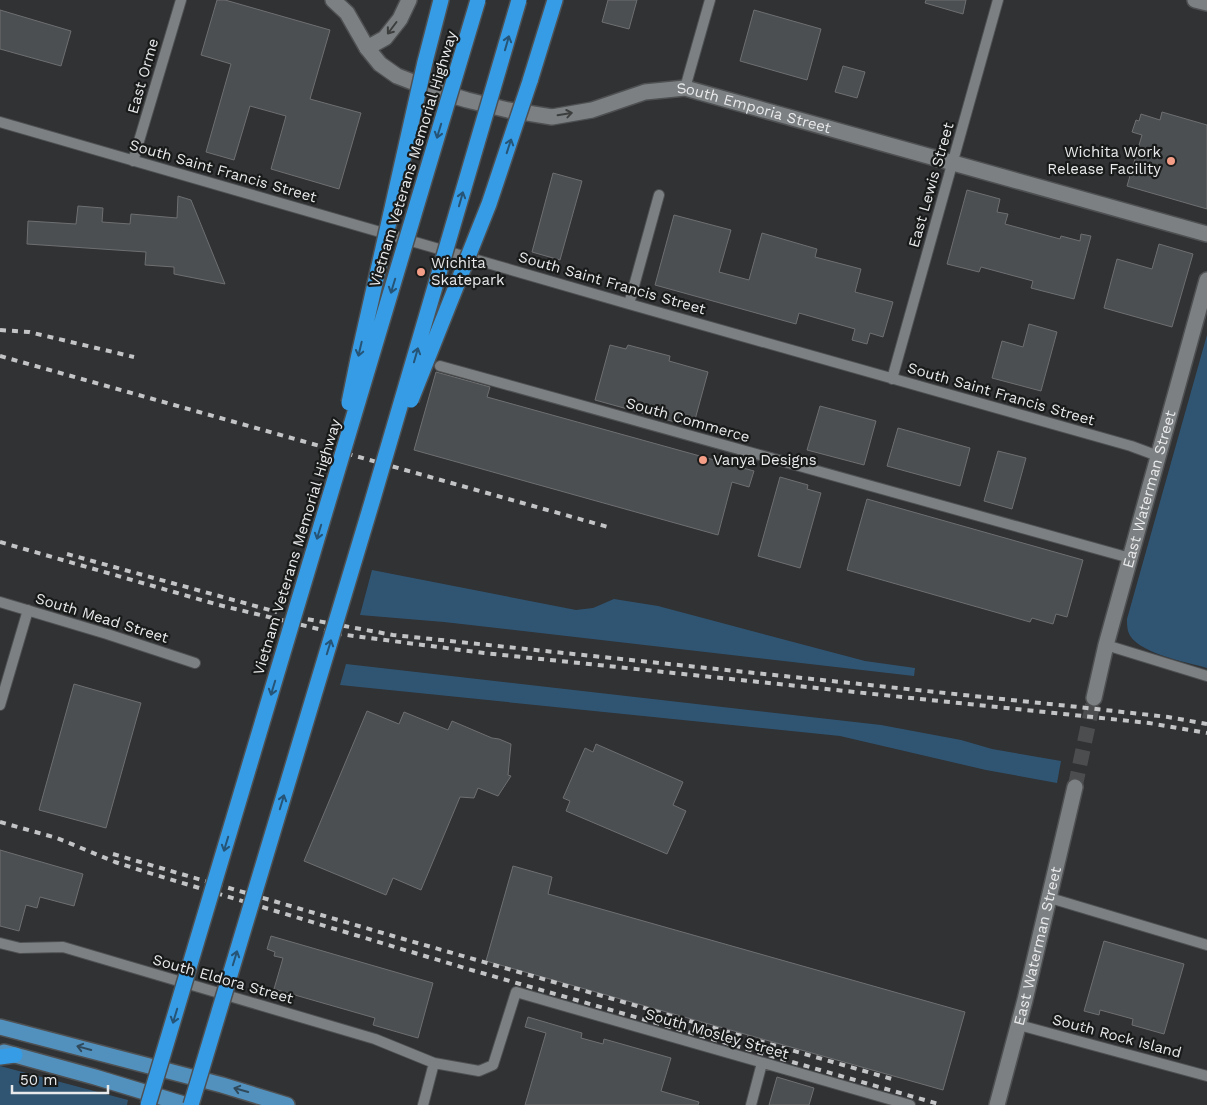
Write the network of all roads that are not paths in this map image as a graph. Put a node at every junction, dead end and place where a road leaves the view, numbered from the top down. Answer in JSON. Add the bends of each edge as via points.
{"nodes":[{"id":1,"x":181,"y":0,"type":"edge"},
{"id":2,"x":334,"y":0,"type":"edge"},
{"id":3,"x":409,"y":0,"type":"edge"},
{"id":4,"x":441,"y":0,"type":"edge"},
{"id":5,"x":478,"y":0,"type":"edge"},
{"id":6,"x":519,"y":0,"type":"edge"},
{"id":7,"x":555,"y":0,"type":"edge"},
{"id":8,"x":710,"y":0,"type":"edge"},
{"id":9,"x":998,"y":0,"type":"edge"},
{"id":10,"x":1194,"y":0,"type":"edge"},
{"id":11,"x":1207,"y":3,"type":"edge"},
{"id":12,"x":367,"y":48,"type":"junction"},
{"id":13,"x":685,"y":88,"type":"junction"},
{"id":14,"x":0,"y":122,"type":"edge"},
{"id":15,"x":133,"y":161,"type":"junction"},
{"id":16,"x":953,"y":163,"type":"junction"},
{"id":17,"x":659,"y":195,"type":"dead end"},
{"id":18,"x":1207,"y":234,"type":"edge"},
{"id":19,"x":1207,"y":280,"type":"edge"},
{"id":20,"x":629,"y":304,"type":"junction"},
{"id":21,"x":440,"y":366,"type":"dead end"},
{"id":22,"x":892,"y":379,"type":"junction"},
{"id":23,"x":1158,"y":456,"type":"junction"},
{"id":24,"x":333,"y":486,"type":"junction"},
{"id":25,"x":372,"y":502,"type":"junction"},
{"id":26,"x":1130,"y":558,"type":"junction"},
{"id":27,"x":0,"y":602,"type":"edge"},
{"id":28,"x":28,"y":610,"type":"junction"},
{"id":29,"x":1106,"y":645,"type":"junction"},
{"id":30,"x":195,"y":663,"type":"dead end"},
{"id":31,"x":1207,"y":676,"type":"edge"},
{"id":32,"x":1094,"y":698,"type":"tunnel mouth"},
{"id":33,"x":0,"y":705,"type":"edge"},
{"id":34,"x":1075,"y":788,"type":"tunnel mouth"},
{"id":35,"x":1050,"y":898,"type":"junction"},
{"id":36,"x":0,"y":943,"type":"edge"},
{"id":37,"x":1207,"y":945,"type":"edge"},
{"id":38,"x":516,"y":992,"type":"joint"},
{"id":39,"x":1019,"y":1025,"type":"junction"},
{"id":40,"x":0,"y":1027,"type":"edge"},
{"id":41,"x":5,"y":1055,"type":"edge"},
{"id":42,"x":762,"y":1062,"type":"junction"},
{"id":43,"x":434,"y":1063,"type":"junction"},
{"id":44,"x":1207,"y":1076,"type":"edge"},
{"id":45,"x":148,"y":1105,"type":"edge"},
{"id":46,"x":187,"y":1105,"type":"edge"},
{"id":47,"x":191,"y":1105,"type":"edge"},
{"id":48,"x":287,"y":1105,"type":"edge"},
{"id":49,"x":423,"y":1105,"type":"edge"},
{"id":50,"x":751,"y":1105,"type":"edge"},
{"id":51,"x":910,"y":1105,"type":"edge"},
{"id":52,"x":997,"y":1105,"type":"edge"}],
"edges":[{"from":1,"to":15,"type":"street","name":"East Orme"},
{"from":2,"to":12,"type":"street","name":"South Emporia Street","via":[[347,12]]},
{"from":3,"to":12,"type":"street","one_way":true,"via":[[400,19],[385,38]]},
{"from":4,"to":24,"type":"highway","one_way":true,"bridge":true,"via":[[358,359]]},
{"from":5,"to":24,"type":"highway","name":"Vietnam Veterans Memorial Highway","one_way":true,"bridge":true},
{"from":25,"to":6,"type":"highway","one_way":true,"bridge":true},
{"from":25,"to":7,"type":"highway","one_way":true,"bridge":true,"via":[[489,204]]},
{"from":8,"to":13,"type":"street"},
{"from":9,"to":16,"type":"street","name":"East Lewis Street"},
{"from":10,"to":11,"type":"street"},
{"from":12,"to":13,"type":"street","name":"South Emporia Street","one_way":true,"via":[[380,64],[397,76],[431,90],[508,110],[552,116],[592,110],[645,92]]},
{"from":13,"to":16,"type":"street","name":"South Emporia Street"},
{"from":14,"to":15,"type":"street","name":"South Saint Francis Street"},
{"from":15,"to":20,"type":"street","name":"South Saint Francis Street"},
{"from":16,"to":18,"type":"street","name":"South Emporia Street"},
{"from":16,"to":22,"type":"street","name":"East Lewis Street"},
{"from":17,"to":20,"type":"street"},
{"from":19,"to":23,"type":"street","name":"East Waterman Street"},
{"from":20,"to":22,"type":"street","name":"South Saint Francis Street"},
{"from":21,"to":26,"type":"street","name":"South Commerce"},
{"from":22,"to":23,"type":"street","name":"South Saint Francis Street"},
{"from":23,"to":26,"type":"street","name":"East Waterman Street"},
{"from":24,"to":45,"type":"highway","name":"Vietnam Veterans Memorial Highway","one_way":true,"bridge":true},
{"from":47,"to":25,"type":"highway","one_way":true,"bridge":true},
{"from":26,"to":29,"type":"street","name":"East Waterman Street"},
{"from":27,"to":28,"type":"street","name":"South Mead Street"},
{"from":28,"to":30,"type":"street","name":"South Mead Street"},
{"from":28,"to":33,"type":"street"},
{"from":29,"to":31,"type":"street"},
{"from":29,"to":32,"type":"street","name":"East Waterman Street"},
{"from":34,"to":35,"type":"street","name":"East Waterman Street"},
{"from":35,"to":37,"type":"street"},
{"from":35,"to":39,"type":"street","name":"East Waterman Street"},
{"from":36,"to":43,"type":"street","name":"South Eldora Street","via":[[20,948],[64,947],[375,1040]]},
{"from":38,"to":42,"type":"street","name":"South Mosley Street"},
{"from":38,"to":43,"type":"street","name":"South Eldora Street","via":[[493,1065],[478,1072]]},
{"from":39,"to":44,"type":"street","name":"South Rock Island"},
{"from":39,"to":52,"type":"street","name":"East Waterman Street"},
{"from":48,"to":40,"type":"main road","one_way":true},
{"from":41,"to":46,"type":"main road","via":[[96,1077]]},
{"from":42,"to":50,"type":"street"},
{"from":42,"to":51,"type":"street","name":"South Mosley Street"},
{"from":43,"to":49,"type":"street"}]}
